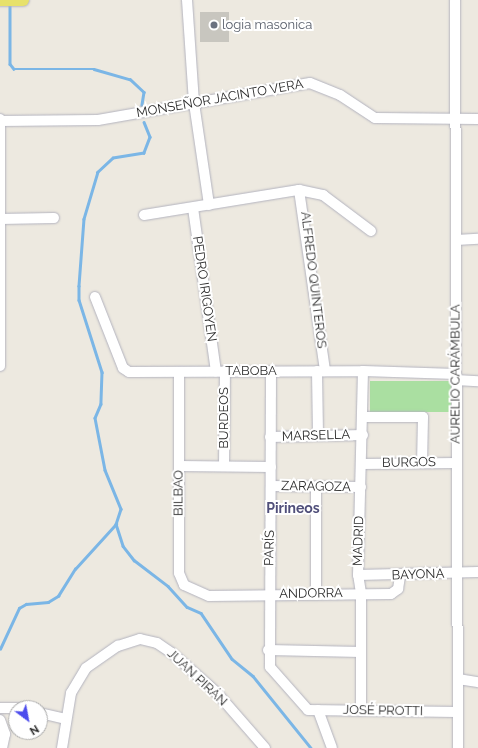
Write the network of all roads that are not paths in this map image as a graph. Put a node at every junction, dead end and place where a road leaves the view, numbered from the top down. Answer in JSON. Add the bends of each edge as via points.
{"nodes":[{"id":1,"x":0,"y":0,"type":"edge"},
{"id":2,"x":4,"y":0,"type":"edge"},
{"id":3,"x":16,"y":0,"type":"edge"},
{"id":4,"x":22,"y":0,"type":"edge"},
{"id":5,"x":187,"y":0,"type":"edge"},
{"id":6,"x":455,"y":0,"type":"edge"},
{"id":7,"x":194,"y":103,"type":"junction"},
{"id":8,"x":454,"y":119,"type":"junction"},
{"id":9,"x":478,"y":119,"type":"edge"},
{"id":10,"x":0,"y":120,"type":"edge"},
{"id":11,"x":299,"y":190,"type":"junction"},
{"id":12,"x":209,"y":205,"type":"junction"},
{"id":13,"x":193,"y":208,"type":"junction"},
{"id":14,"x":0,"y":213,"type":"edge"},
{"id":15,"x":144,"y":215,"type":"dead end"},
{"id":16,"x":54,"y":218,"type":"dead end"},
{"id":17,"x":0,"y":219,"type":"edge"},
{"id":18,"x":371,"y":231,"type":"dead end"},
{"id":19,"x":456,"y":240,"type":"junction"},
{"id":20,"x":478,"y":240,"type":"edge"},
{"id":21,"x":95,"y":297,"type":"dead end"},
{"id":22,"x":0,"y":366,"type":"edge"},
{"id":23,"x":220,"y":371,"type":"junction"},
{"id":24,"x":271,"y":371,"type":"junction"},
{"id":25,"x":321,"y":371,"type":"junction"},
{"id":26,"x":363,"y":371,"type":"junction"},
{"id":27,"x":179,"y":372,"type":"junction"},
{"id":28,"x":456,"y":377,"type":"junction"},
{"id":29,"x":478,"y":381,"type":"edge"},
{"id":30,"x":363,"y":417,"type":"junction"},
{"id":31,"x":363,"y":435,"type":"junction"},
{"id":32,"x":318,"y":436,"type":"junction"},
{"id":33,"x":270,"y":437,"type":"junction"},
{"id":34,"x":422,"y":463,"type":"junction"},
{"id":35,"x":456,"y":463,"type":"junction"},
{"id":36,"x":362,"y":464,"type":"junction"},
{"id":37,"x":179,"y":466,"type":"junction"},
{"id":38,"x":224,"y":466,"type":"junction"},
{"id":39,"x":271,"y":467,"type":"junction"},
{"id":40,"x":271,"y":486,"type":"junction"},
{"id":41,"x":316,"y":487,"type":"junction"},
{"id":42,"x":361,"y":487,"type":"junction"},
{"id":43,"x":459,"y":573,"type":"junction"},
{"id":44,"x":358,"y":575,"type":"junction"},
{"id":45,"x":477,"y":575,"type":"edge"},
{"id":46,"x":400,"y":576,"type":"junction"},
{"id":47,"x":361,"y":593,"type":"junction"},
{"id":48,"x":268,"y":595,"type":"junction"},
{"id":49,"x":316,"y":595,"type":"junction"},
{"id":50,"x":209,"y":596,"type":"joint"},
{"id":51,"x":268,"y":650,"type":"junction"},
{"id":52,"x":361,"y":652,"type":"junction"},
{"id":53,"x":458,"y":679,"type":"junction"},
{"id":54,"x":478,"y":682,"type":"edge"},
{"id":55,"x":313,"y":710,"type":"junction"},
{"id":56,"x":361,"y":711,"type":"junction"},
{"id":57,"x":457,"y":712,"type":"junction"},
{"id":58,"x":48,"y":714,"type":"edge"},
{"id":59,"x":65,"y":719,"type":"junction"},
{"id":60,"x":0,"y":720,"type":"edge"},
{"id":61,"x":2,"y":748,"type":"edge"},
{"id":62,"x":62,"y":748,"type":"edge"},
{"id":63,"x":265,"y":748,"type":"edge"},
{"id":64,"x":332,"y":748,"type":"edge"},
{"id":65,"x":458,"y":748,"type":"edge"}],
"edges":[{"from":1,"to":2,"type":"main road"},
{"from":2,"to":3,"type":"main road"},
{"from":3,"to":4,"type":"main road"},
{"from":5,"to":7,"type":"street"},
{"from":6,"to":8,"type":"street","name":"AURELIO CARÁMBULA"},
{"from":7,"to":8,"type":"street","name":"MONSEÑOR JACINTO VERA","via":[[310,83],[340,95],[375,118]]},
{"from":7,"to":10,"type":"street","name":"MONSEÑOR JACINTO VERA","via":[[98,120]]},
{"from":7,"to":12,"type":"street"},
{"from":8,"to":9,"type":"street","name":"MONSEÑOR JACINTO VERA"},
{"from":8,"to":19,"type":"street","name":"AURELIO CARÁMBULA"},
{"from":10,"to":14,"type":"street"},
{"from":11,"to":12,"type":"street"},
{"from":11,"to":18,"type":"street","via":[[323,195]]},
{"from":11,"to":25,"type":"street","name":"ALFREDO QUINTEROS"},
{"from":12,"to":13,"type":"street"},
{"from":13,"to":15,"type":"street"},
{"from":13,"to":23,"type":"street","name":"PEDRO IRIGOYEN"},
{"from":14,"to":17,"type":"street"},
{"from":16,"to":17,"type":"street"},
{"from":17,"to":22,"type":"street"},
{"from":19,"to":20,"type":"street"},
{"from":19,"to":28,"type":"street","name":"AURELIO CARÁMBULA"},
{"from":21,"to":27,"type":"street","name":"TABOBA","via":[[123,368],[129,372]]},
{"from":23,"to":24,"type":"street","name":"TABOBA"},
{"from":23,"to":27,"type":"street","name":"TABOBA"},
{"from":23,"to":38,"type":"street","name":"BURDEOS"},
{"from":24,"to":25,"type":"street","name":"TABOBA"},
{"from":24,"to":33,"type":"street","name":"PARÍS"},
{"from":25,"to":26,"type":"street","name":"TABOBA"},
{"from":25,"to":32,"type":"street","name":"ALFREDO QUINTEROS"},
{"from":26,"to":28,"type":"street","name":"TABOBA"},
{"from":26,"to":30,"type":"street","name":"MADRID"},
{"from":27,"to":37,"type":"street","name":"BILBAO"},
{"from":28,"to":29,"type":"street","name":"TABOBA"},
{"from":28,"to":35,"type":"street","name":"AURELIO CARÁMBULA"},
{"from":30,"to":31,"type":"street","name":"MADRID"},
{"from":30,"to":34,"type":"street","via":[[423,417]]},
{"from":31,"to":32,"type":"street","name":"MARSELLA"},
{"from":31,"to":36,"type":"street","name":"MADRID"},
{"from":32,"to":33,"type":"street","name":"MARSELLA"},
{"from":33,"to":39,"type":"street","name":"PARÍS"},
{"from":34,"to":35,"type":"street","name":"BURGOS"},
{"from":34,"to":36,"type":"street","name":"BURGOS"},
{"from":35,"to":43,"type":"street","name":"AURELIO CARÁMBULA"},
{"from":36,"to":42,"type":"street","name":"MADRID"},
{"from":37,"to":38,"type":"street"},
{"from":37,"to":50,"type":"street","name":"BILBAO","via":[[179,573],[184,584]]},
{"from":38,"to":39,"type":"street"},
{"from":39,"to":40,"type":"street","name":"PARÍS"},
{"from":40,"to":41,"type":"street","name":"ZARAGOZA"},
{"from":40,"to":48,"type":"street","name":"PARÍS"},
{"from":41,"to":42,"type":"street","name":"ZARAGOZA"},
{"from":41,"to":49,"type":"street"},
{"from":42,"to":44,"type":"street","name":"MADRID"},
{"from":43,"to":45,"type":"street","name":"BAYONA"},
{"from":43,"to":46,"type":"street","name":"BAYONA"},
{"from":43,"to":53,"type":"street","name":"AURELIO CARÁMBULA"},
{"from":44,"to":46,"type":"street","name":"BAYONA"},
{"from":44,"to":47,"type":"street","name":"MADRID"},
{"from":46,"to":47,"type":"street","name":"ANDORRA","via":[[395,592]]},
{"from":47,"to":49,"type":"street","name":"ANDORRA"},
{"from":47,"to":52,"type":"street","name":"MADRID"},
{"from":48,"to":49,"type":"street","name":"ANDORRA"},
{"from":48,"to":50,"type":"street","name":"ANDORRA"},
{"from":48,"to":51,"type":"street","name":"PARÍS"},
{"from":51,"to":52,"type":"street"},
{"from":51,"to":55,"type":"street","name":"PARÍS","via":[[270,667]]},
{"from":52,"to":56,"type":"street","name":"MADRID"},
{"from":53,"to":54,"type":"street"},
{"from":53,"to":57,"type":"street","name":"AURELIO CARÁMBULA"},
{"from":55,"to":56,"type":"street","name":"JOSÉ PROTTI"},
{"from":55,"to":64,"type":"street"},
{"from":56,"to":57,"type":"street","name":"JOSÉ PROTTI"},
{"from":57,"to":65,"type":"street","name":"AURELIO CARÁMBULA"},
{"from":58,"to":59,"type":"street"},
{"from":59,"to":62,"type":"street","name":"JUAN PIRÁN"},
{"from":59,"to":63,"type":"street","name":"JUAN PIRÁN","via":[[71,693],[86,668],[118,646],[140,639],[157,643],[172,653],[217,693]]},
{"from":60,"to":61,"type":"street","via":[[4,734]]}]}
